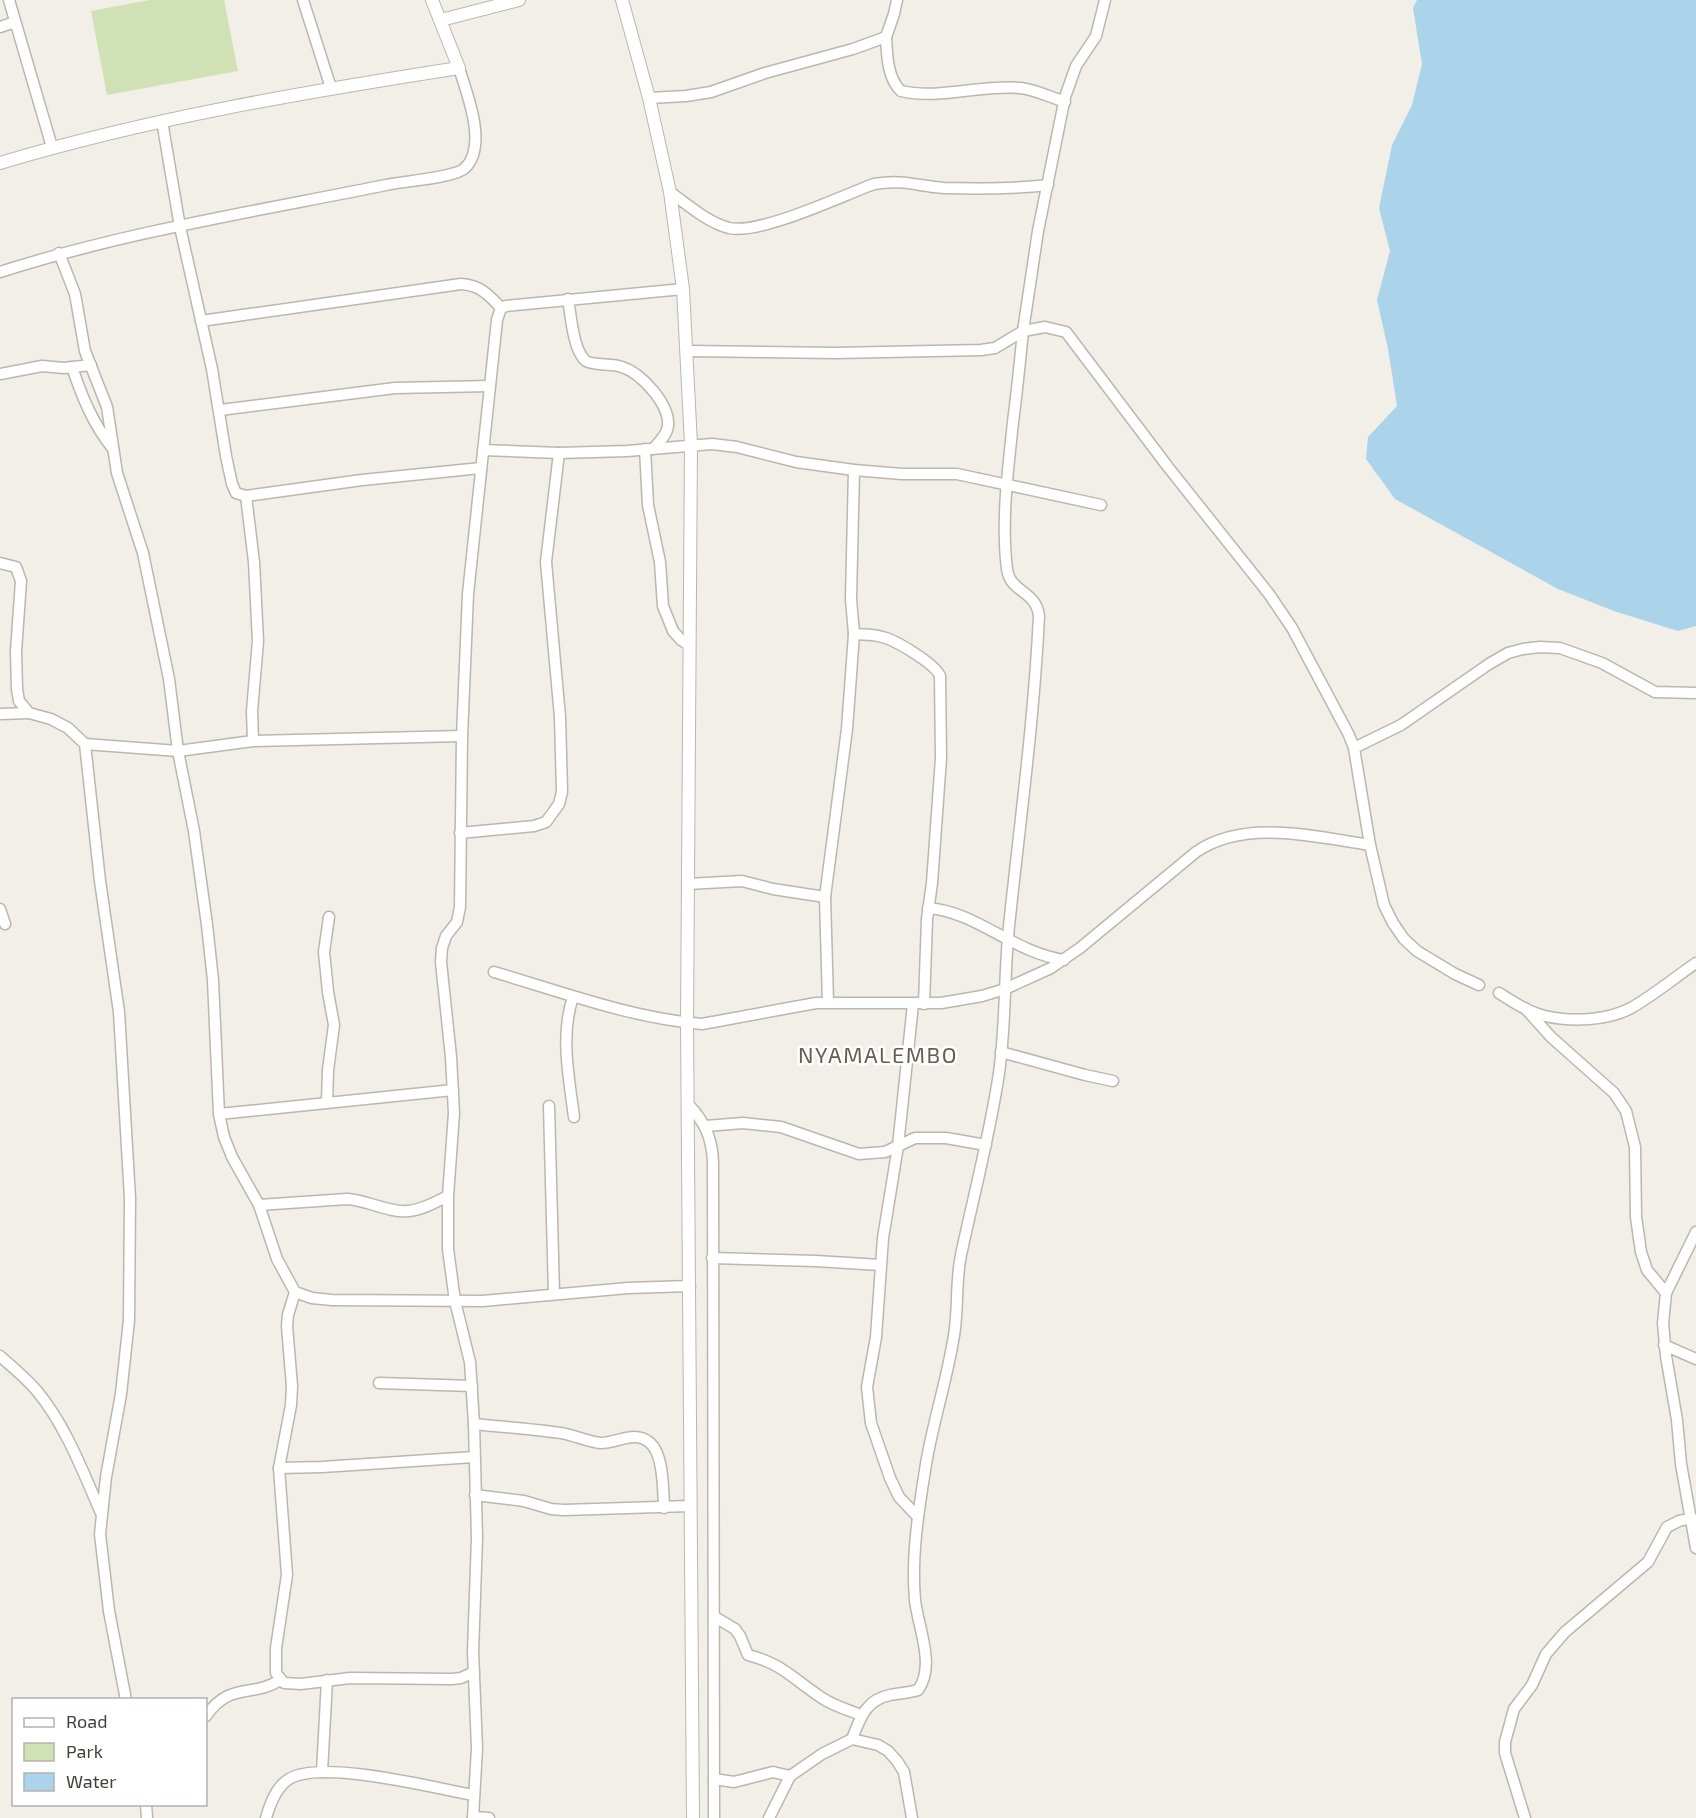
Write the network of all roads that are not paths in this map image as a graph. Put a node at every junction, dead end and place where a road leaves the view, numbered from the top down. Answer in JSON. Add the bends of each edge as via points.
{"nodes":[{"id":1,"x":9,"y":0,"type":"edge"},
{"id":2,"x":303,"y":0,"type":"edge"},
{"id":3,"x":432,"y":0,"type":"edge"},
{"id":4,"x":519,"y":0,"type":"edge"},
{"id":5,"x":622,"y":0,"type":"edge"},
{"id":6,"x":897,"y":0,"type":"edge"},
{"id":7,"x":1105,"y":0,"type":"edge"},
{"id":8,"x":441,"y":20,"type":"junction"},
{"id":9,"x":15,"y":22,"type":"junction"},
{"id":10,"x":0,"y":27,"type":"edge"},
{"id":11,"x":886,"y":37,"type":"junction"},
{"id":12,"x":459,"y":68,"type":"junction"},
{"id":13,"x":331,"y":88,"type":"junction"},
{"id":14,"x":649,"y":98,"type":"junction"},
{"id":15,"x":1065,"y":102,"type":"junction"},
{"id":16,"x":162,"y":121,"type":"junction"},
{"id":17,"x":52,"y":147,"type":"junction"},
{"id":18,"x":0,"y":163,"type":"edge"},
{"id":19,"x":1048,"y":185,"type":"junction"},
{"id":20,"x":670,"y":192,"type":"junction"},
{"id":21,"x":180,"y":227,"type":"junction"},
{"id":22,"x":59,"y":253,"type":"junction"},
{"id":23,"x":0,"y":272,"type":"edge"},
{"id":24,"x":683,"y":289,"type":"junction"},
{"id":25,"x":568,"y":299,"type":"junction"},
{"id":26,"x":501,"y":308,"type":"junction"},
{"id":27,"x":201,"y":321,"type":"junction"},
{"id":28,"x":1023,"y":331,"type":"junction"},
{"id":29,"x":688,"y":351,"type":"junction"},
{"id":30,"x":90,"y":365,"type":"junction"},
{"id":31,"x":72,"y":367,"type":"junction"},
{"id":32,"x":0,"y":374,"type":"edge"},
{"id":33,"x":490,"y":386,"type":"junction"},
{"id":34,"x":220,"y":410,"type":"junction"},
{"id":35,"x":692,"y":444,"type":"junction"},
{"id":36,"x":649,"y":449,"type":"junction"},
{"id":37,"x":483,"y":450,"type":"junction"},
{"id":38,"x":115,"y":452,"type":"junction"},
{"id":39,"x":559,"y":453,"type":"junction"},
{"id":40,"x":481,"y":468,"type":"junction"},
{"id":41,"x":855,"y":470,"type":"junction"},
{"id":42,"x":1006,"y":484,"type":"junction"},
{"id":43,"x":246,"y":496,"type":"junction"},
{"id":44,"x":1101,"y":505,"type":"dead end"},
{"id":45,"x":0,"y":563,"type":"edge"},
{"id":46,"x":854,"y":634,"type":"junction"},
{"id":47,"x":689,"y":645,"type":"junction"},
{"id":48,"x":1696,"y":693,"type":"edge"},
{"id":49,"x":30,"y":713,"type":"junction"},
{"id":50,"x":0,"y":714,"type":"edge"},
{"id":51,"x":462,"y":736,"type":"junction"},
{"id":52,"x":253,"y":741,"type":"junction"},
{"id":53,"x":85,"y":744,"type":"junction"},
{"id":54,"x":1354,"y":748,"type":"junction"},
{"id":55,"x":178,"y":751,"type":"junction"},
{"id":56,"x":460,"y":833,"type":"junction"},
{"id":57,"x":1370,"y":845,"type":"junction"},
{"id":58,"x":688,"y":884,"type":"junction"},
{"id":59,"x":825,"y":897,"type":"junction"},
{"id":60,"x":928,"y":908,"type":"junction"},
{"id":61,"x":0,"y":909,"type":"edge"},
{"id":62,"x":329,"y":917,"type":"dead end"},
{"id":63,"x":5,"y":924,"type":"dead end"},
{"id":64,"x":1008,"y":940,"type":"junction"},
{"id":65,"x":1064,"y":960,"type":"junction"},
{"id":66,"x":1696,"y":963,"type":"edge"},
{"id":67,"x":494,"y":972,"type":"dead end"},
{"id":68,"x":1479,"y":985,"type":"dead end"},
{"id":69,"x":1005,"y":989,"type":"junction"},
{"id":70,"x":1499,"y":993,"type":"dead end"},
{"id":71,"x":573,"y":997,"type":"junction"},
{"id":72,"x":828,"y":1002,"type":"junction"},
{"id":73,"x":919,"y":1004,"type":"junction"},
{"id":74,"x":1525,"y":1008,"type":"junction"},
{"id":75,"x":687,"y":1023,"type":"junction"},
{"id":76,"x":1001,"y":1052,"type":"junction"},
{"id":77,"x":1113,"y":1081,"type":"dead end"},
{"id":78,"x":453,"y":1090,"type":"junction"},
{"id":79,"x":327,"y":1102,"type":"junction"},
{"id":80,"x":688,"y":1104,"type":"junction"},
{"id":81,"x":549,"y":1106,"type":"dead end"},
{"id":82,"x":219,"y":1114,"type":"junction"},
{"id":83,"x":574,"y":1117,"type":"dead end"},
{"id":84,"x":706,"y":1126,"type":"junction"},
{"id":85,"x":986,"y":1145,"type":"junction"},
{"id":86,"x":898,"y":1146,"type":"junction"},
{"id":87,"x":448,"y":1196,"type":"junction"},
{"id":88,"x":259,"y":1205,"type":"junction"},
{"id":89,"x":1696,"y":1233,"type":"edge"},
{"id":90,"x":712,"y":1258,"type":"junction"},
{"id":91,"x":880,"y":1265,"type":"junction"},
{"id":92,"x":690,"y":1286,"type":"junction"},
{"id":93,"x":295,"y":1292,"type":"junction"},
{"id":94,"x":1666,"y":1293,"type":"junction"},
{"id":95,"x":554,"y":1294,"type":"junction"},
{"id":96,"x":455,"y":1301,"type":"junction"},
{"id":97,"x":1664,"y":1345,"type":"junction"},
{"id":98,"x":0,"y":1356,"type":"edge"},
{"id":99,"x":1696,"y":1359,"type":"edge"},
{"id":100,"x":379,"y":1383,"type":"dead end"},
{"id":101,"x":472,"y":1386,"type":"junction"},
{"id":102,"x":474,"y":1424,"type":"junction"},
{"id":103,"x":474,"y":1457,"type":"junction"},
{"id":104,"x":279,"y":1468,"type":"junction"},
{"id":105,"x":475,"y":1495,"type":"junction"},
{"id":106,"x":690,"y":1506,"type":"junction"},
{"id":107,"x":664,"y":1508,"type":"junction"},
{"id":108,"x":101,"y":1514,"type":"junction"},
{"id":109,"x":918,"y":1517,"type":"junction"},
{"id":110,"x":1692,"y":1518,"type":"junction"},
{"id":111,"x":1696,"y":1548,"type":"edge"},
{"id":112,"x":715,"y":1617,"type":"junction"},
{"id":113,"x":474,"y":1672,"type":"junction"},
{"id":114,"x":280,"y":1680,"type":"junction"},
{"id":115,"x":327,"y":1680,"type":"junction"},
{"id":116,"x":126,"y":1698,"type":"edge"},
{"id":117,"x":207,"y":1715,"type":"edge"},
{"id":118,"x":861,"y":1715,"type":"junction"},
{"id":119,"x":852,"y":1739,"type":"junction"},
{"id":120,"x":322,"y":1772,"type":"junction"},
{"id":121,"x":790,"y":1776,"type":"junction"},
{"id":122,"x":714,"y":1779,"type":"junction"},
{"id":123,"x":474,"y":1795,"type":"junction"},
{"id":124,"x":266,"y":1818,"type":"edge"},
{"id":125,"x":473,"y":1818,"type":"edge"},
{"id":126,"x":489,"y":1818,"type":"edge"},
{"id":127,"x":693,"y":1818,"type":"edge"},
{"id":128,"x":714,"y":1818,"type":"edge"},
{"id":129,"x":769,"y":1818,"type":"edge"},
{"id":130,"x":912,"y":1818,"type":"edge"},
{"id":131,"x":1525,"y":1818,"type":"edge"}],
"edges":[{"from":1,"to":9,"type":"street"},
{"from":2,"to":13,"type":"street"},
{"from":3,"to":8,"type":"street"},
{"from":4,"to":8,"type":"street"},
{"from":5,"to":14,"type":"street"},
{"from":6,"to":11,"type":"street"},
{"from":7,"to":15,"type":"street","via":[[1096,36],[1076,66]]},
{"from":8,"to":12,"type":"street"},
{"from":9,"to":10,"type":"street"},
{"from":9,"to":17,"type":"street"},
{"from":11,"to":14,"type":"street","via":[[711,92]]},
{"from":11,"to":15,"type":"street","via":[[891,74],[901,91],[940,94],[1022,88]]},
{"from":12,"to":13,"type":"street"},
{"from":12,"to":21,"type":"street","via":[[476,139],[471,162],[461,172]]},
{"from":13,"to":16,"type":"street"},
{"from":14,"to":20,"type":"street"},
{"from":15,"to":19,"type":"street"},
{"from":16,"to":17,"type":"street"},
{"from":16,"to":21,"type":"street"},
{"from":17,"to":18,"type":"street"},
{"from":19,"to":20,"type":"street","via":[[969,189],[889,181],[762,225],[738,229],[716,223]]},
{"from":19,"to":28,"type":"street"},
{"from":20,"to":24,"type":"street"},
{"from":21,"to":22,"type":"street"},
{"from":21,"to":27,"type":"street"},
{"from":22,"to":23,"type":"street"},
{"from":22,"to":30,"type":"street","via":[[75,294],[81,338]]},
{"from":24,"to":25,"type":"street"},
{"from":24,"to":29,"type":"street"},
{"from":25,"to":26,"type":"street"},
{"from":25,"to":36,"type":"street","via":[[577,348],[585,360],[630,370],[660,400],[668,426],[665,435]]},
{"from":26,"to":27,"type":"street","via":[[485,291],[461,284]]},
{"from":26,"to":33,"type":"street"},
{"from":27,"to":34,"type":"street"},
{"from":28,"to":29,"type":"street","via":[[995,348],[981,350]]},
{"from":28,"to":42,"type":"street"},
{"from":28,"to":54,"type":"street","via":[[1045,327],[1066,332],[1269,594],[1292,628]]},
{"from":29,"to":35,"type":"street"},
{"from":30,"to":31,"type":"street"},
{"from":30,"to":38,"type":"street","via":[[106,407]]},
{"from":31,"to":32,"type":"street","via":[[42,366]]},
{"from":31,"to":38,"type":"street","via":[[90,415]]},
{"from":33,"to":34,"type":"street","via":[[395,388]]},
{"from":33,"to":37,"type":"street"},
{"from":34,"to":43,"type":"street","via":[[232,484],[236,493]]},
{"from":35,"to":36,"type":"street"},
{"from":35,"to":41,"type":"street","via":[[737,447],[796,462]]},
{"from":35,"to":47,"type":"street"},
{"from":36,"to":39,"type":"street"},
{"from":36,"to":47,"type":"street","via":[[649,511],[660,562],[663,606],[673,631]]},
{"from":37,"to":39,"type":"street"},
{"from":37,"to":40,"type":"street"},
{"from":38,"to":55,"type":"street","via":[[117,473],[143,553],[172,694]]},
{"from":39,"to":56,"type":"street","via":[[546,562],[559,708],[559,804],[546,822],[534,826]]},
{"from":40,"to":43,"type":"street"},
{"from":40,"to":51,"type":"street","via":[[468,594]]},
{"from":41,"to":42,"type":"street","via":[[957,474]]},
{"from":41,"to":46,"type":"street","via":[[851,559]]},
{"from":42,"to":44,"type":"street"},
{"from":42,"to":64,"type":"street","via":[[1007,572],[1013,584],[1034,600],[1039,616]]},
{"from":43,"to":52,"type":"street","via":[[258,641]]},
{"from":45,"to":49,"type":"street","via":[[16,567],[20,576],[16,689],[19,701]]},
{"from":46,"to":59,"type":"street","via":[[846,741]]},
{"from":46,"to":60,"type":"street","via":[[890,640],[928,663],[940,676],[942,758]]},
{"from":47,"to":58,"type":"street"},
{"from":48,"to":54,"type":"street","via":[[1655,692],[1602,663],[1560,648],[1539,647],[1508,653],[1401,725]]},
{"from":49,"to":50,"type":"street"},
{"from":49,"to":53,"type":"street","via":[[68,728]]},
{"from":51,"to":52,"type":"street"},
{"from":51,"to":56,"type":"street"},
{"from":52,"to":55,"type":"street"},
{"from":53,"to":55,"type":"street"},
{"from":53,"to":108,"type":"street","via":[[98,871],[119,1012],[130,1198],[126,1359]]},
{"from":54,"to":57,"type":"street"},
{"from":55,"to":82,"type":"street","via":[[207,925]]},
{"from":56,"to":78,"type":"street","via":[[460,907],[457,922],[446,936],[441,962]]},
{"from":57,"to":65,"type":"street","via":[[1258,833],[1222,838],[1196,852]]},
{"from":57,"to":68,"type":"street","via":[[1384,905],[1404,939],[1431,960]]},
{"from":58,"to":59,"type":"street","via":[[742,881]]},
{"from":58,"to":75,"type":"street"},
{"from":59,"to":72,"type":"street"},
{"from":60,"to":64,"type":"street","via":[[956,913]]},
{"from":60,"to":73,"type":"street"},
{"from":61,"to":63,"type":"street"},
{"from":62,"to":79,"type":"street","via":[[324,952],[334,1024]]},
{"from":64,"to":65,"type":"street","via":[[1036,954]]},
{"from":64,"to":69,"type":"street"},
{"from":65,"to":69,"type":"street"},
{"from":66,"to":74,"type":"street","via":[[1629,1009],[1609,1017],[1560,1018]]},
{"from":67,"to":71,"type":"street"},
{"from":69,"to":73,"type":"street","via":[[958,1001]]},
{"from":69,"to":76,"type":"street"},
{"from":70,"to":74,"type":"street"},
{"from":71,"to":75,"type":"street"},
{"from":71,"to":83,"type":"street","via":[[566,1036]]},
{"from":72,"to":73,"type":"street"},
{"from":72,"to":75,"type":"street","via":[[712,1023]]},
{"from":73,"to":86,"type":"street"},
{"from":74,"to":94,"type":"street","via":[[1551,1037],[1614,1093],[1626,1111],[1635,1147],[1641,1252],[1647,1270]]},
{"from":75,"to":80,"type":"street"},
{"from":76,"to":77,"type":"street"},
{"from":76,"to":85,"type":"street"},
{"from":78,"to":79,"type":"street"},
{"from":78,"to":87,"type":"street","via":[[454,1141]]},
{"from":79,"to":82,"type":"street"},
{"from":80,"to":84,"type":"street"},
{"from":80,"to":92,"type":"street"},
{"from":81,"to":95,"type":"street"},
{"from":82,"to":88,"type":"street","via":[[232,1157]]},
{"from":84,"to":86,"type":"street","via":[[743,1123],[781,1127],[859,1154],[885,1152]]},
{"from":84,"to":90,"type":"street","via":[[713,1156]]},
{"from":85,"to":86,"type":"street","via":[[946,1138],[915,1138]]},
{"from":85,"to":109,"type":"street","via":[[960,1257],[953,1343],[931,1432]]},
{"from":86,"to":91,"type":"street"},
{"from":87,"to":88,"type":"street","via":[[407,1211],[347,1199]]},
{"from":87,"to":96,"type":"street","via":[[448,1249]]},
{"from":88,"to":93,"type":"street","via":[[277,1259]]},
{"from":89,"to":94,"type":"street"},
{"from":90,"to":91,"type":"street"},
{"from":90,"to":112,"type":"street"},
{"from":91,"to":109,"type":"street","via":[[868,1405],[895,1490]]},
{"from":92,"to":95,"type":"street"},
{"from":92,"to":106,"type":"street"},
{"from":93,"to":96,"type":"street","via":[[332,1300]]},
{"from":93,"to":104,"type":"street","via":[[287,1326],[291,1405]]},
{"from":94,"to":97,"type":"street"},
{"from":95,"to":96,"type":"street"},
{"from":96,"to":101,"type":"street","via":[[465,1335]]},
{"from":97,"to":99,"type":"street"},
{"from":97,"to":110,"type":"street"},
{"from":98,"to":108,"type":"street","via":[[50,1409]]},
{"from":100,"to":101,"type":"street"},
{"from":101,"to":102,"type":"street"},
{"from":102,"to":103,"type":"street"},
{"from":102,"to":107,"type":"street","via":[[560,1433],[597,1443],[638,1437],[648,1440],[659,1461]]},
{"from":103,"to":104,"type":"street"},
{"from":103,"to":105,"type":"street"},
{"from":104,"to":114,"type":"street","via":[[287,1575],[275,1666]]},
{"from":105,"to":107,"type":"street","via":[[564,1510]]},
{"from":105,"to":113,"type":"street"},
{"from":106,"to":107,"type":"street"},
{"from":106,"to":127,"type":"street"},
{"from":108,"to":116,"type":"street","via":[[109,1611]]},
{"from":109,"to":118,"type":"street","via":[[915,1601],[926,1662],[922,1685],[913,1692],[873,1701]]},
{"from":110,"to":111,"type":"street"},
{"from":110,"to":131,"type":"street","via":[[1667,1527],[1644,1567],[1560,1638],[1546,1654],[1532,1685],[1514,1709],[1505,1753]]},
{"from":112,"to":118,"type":"street","via":[[735,1629],[748,1655],[769,1661],[824,1700]]},
{"from":112,"to":122,"type":"street"},
{"from":113,"to":115,"type":"street","via":[[452,1679]]},
{"from":113,"to":123,"type":"street"},
{"from":114,"to":115,"type":"street","via":[[301,1684]]},
{"from":114,"to":117,"type":"street","via":[[225,1697]]},
{"from":115,"to":120,"type":"street"},
{"from":118,"to":119,"type":"street"},
{"from":119,"to":121,"type":"street"},
{"from":119,"to":130,"type":"street","via":[[878,1745],[897,1761],[904,1772]]},
{"from":120,"to":123,"type":"street"},
{"from":120,"to":124,"type":"street","via":[[297,1775],[282,1784]]},
{"from":121,"to":122,"type":"street","via":[[773,1772],[734,1782]]},
{"from":121,"to":129,"type":"street"},
{"from":122,"to":128,"type":"street"},
{"from":123,"to":125,"type":"street"},
{"from":125,"to":126,"type":"street"}]}
